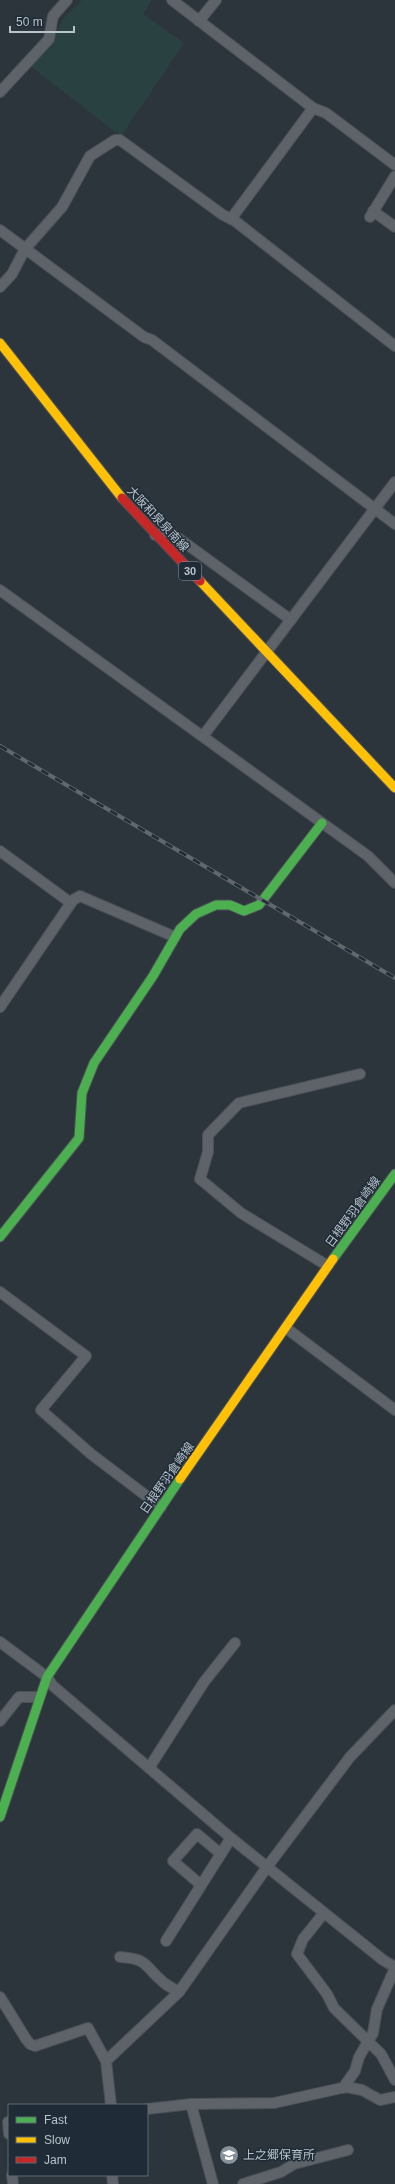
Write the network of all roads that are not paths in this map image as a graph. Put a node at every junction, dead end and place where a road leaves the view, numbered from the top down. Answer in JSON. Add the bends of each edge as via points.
{"nodes":[{"id":1,"x":67,"y":0,"type":"edge"},
{"id":2,"x":172,"y":0,"type":"edge"},
{"id":3,"x":216,"y":0,"type":"edge"},
{"id":4,"x":199,"y":21,"type":"junction"},
{"id":5,"x":0,"y":92,"type":"edge"},
{"id":6,"x":313,"y":108,"type":"junction"},
{"id":7,"x":395,"y":165,"type":"edge"},
{"id":8,"x":395,"y":176,"type":"edge"},
{"id":9,"x":231,"y":219,"type":"junction"},
{"id":10,"x":395,"y":227,"type":"edge"},
{"id":11,"x":0,"y":230,"type":"edge"},
{"id":12,"x":26,"y":249,"type":"junction"},
{"id":13,"x":0,"y":287,"type":"edge"},
{"id":14,"x":0,"y":343,"type":"edge"},
{"id":15,"x":395,"y":346,"type":"edge"},
{"id":16,"x":395,"y":482,"type":"edge"},
{"id":17,"x":375,"y":509,"type":"junction"},
{"id":18,"x":395,"y":524,"type":"edge"},
{"id":19,"x":155,"y":534,"type":"junction"},
{"id":20,"x":0,"y":590,"type":"edge"},
{"id":21,"x":291,"y":620,"type":"junction"},
{"id":22,"x":267,"y":652,"type":"junction"},
{"id":23,"x":203,"y":736,"type":"junction"},
{"id":24,"x":395,"y":788,"type":"edge"},
{"id":25,"x":322,"y":823,"type":"junction"},
{"id":26,"x":0,"y":851,"type":"edge"},
{"id":27,"x":395,"y":883,"type":"edge"},
{"id":28,"x":71,"y":903,"type":"junction"},
{"id":29,"x":175,"y":937,"type":"junction"},
{"id":30,"x":0,"y":1007,"type":"edge"},
{"id":31,"x":360,"y":1074,"type":"dead end"},
{"id":32,"x":395,"y":1174,"type":"edge"},
{"id":33,"x":0,"y":1237,"type":"edge"},
{"id":34,"x":328,"y":1266,"type":"junction"},
{"id":35,"x":0,"y":1292,"type":"edge"},
{"id":36,"x":286,"y":1328,"type":"junction"},
{"id":37,"x":395,"y":1410,"type":"edge"},
{"id":38,"x":161,"y":1507,"type":"junction"},
{"id":39,"x":0,"y":1642,"type":"edge"},
{"id":40,"x":235,"y":1643,"type":"dead end"},
{"id":41,"x":47,"y":1677,"type":"junction"},
{"id":42,"x":39,"y":1697,"type":"junction"},
{"id":43,"x":395,"y":1710,"type":"edge"},
{"id":44,"x":0,"y":1721,"type":"edge"},
{"id":45,"x":149,"y":1768,"type":"junction"},
{"id":46,"x":0,"y":1817,"type":"edge"},
{"id":47,"x":231,"y":1838,"type":"junction"},
{"id":48,"x":221,"y":1854,"type":"junction"},
{"id":49,"x":267,"y":1867,"type":"junction"},
{"id":50,"x":201,"y":1886,"type":"junction"},
{"id":51,"x":324,"y":1913,"type":"junction"},
{"id":52,"x":166,"y":1941,"type":"dead end"},
{"id":53,"x":120,"y":1957,"type":"dead end"},
{"id":54,"x":395,"y":1968,"type":"edge"},
{"id":55,"x":180,"y":1992,"type":"junction"},
{"id":56,"x":0,"y":1997,"type":"edge"},
{"id":57,"x":368,"y":2041,"type":"junction"},
{"id":58,"x":106,"y":2060,"type":"junction"},
{"id":59,"x":395,"y":2080,"type":"edge"},
{"id":60,"x":342,"y":2088,"type":"junction"},
{"id":61,"x":395,"y":2097,"type":"edge"},
{"id":62,"x":111,"y":2104,"type":"edge"},
{"id":63,"x":190,"y":2104,"type":"junction"},
{"id":64,"x":148,"y":2109,"type":"edge"},
{"id":65,"x":348,"y":2150,"type":"dead end"},
{"id":66,"x":213,"y":2184,"type":"edge"},
{"id":67,"x":243,"y":2184,"type":"edge"}],
"edges":[{"from":1,"to":5,"type":"street","via":[[53,16],[49,39]]},
{"from":2,"to":4,"type":"street"},
{"from":3,"to":4,"type":"street"},
{"from":4,"to":6,"type":"street"},
{"from":6,"to":7,"type":"street","via":[[326,113]]},
{"from":6,"to":9,"type":"street"},
{"from":8,"to":10,"type":"street","via":[[372,214]]},
{"from":9,"to":12,"type":"street","via":[[120,140],[115,140],[90,156],[62,207]]},
{"from":9,"to":15,"type":"street"},
{"from":11,"to":12,"type":"street"},
{"from":12,"to":13,"type":"street","via":[[12,274]]},
{"from":12,"to":17,"type":"street","via":[[144,337],[152,340]]},
{"from":14,"to":19,"type":"main road","name":"大阪和泉泉南線","number":"30","via":[[98,470]]},
{"from":16,"to":17,"type":"street"},
{"from":17,"to":18,"type":"street"},
{"from":17,"to":21,"type":"street"},
{"from":19,"to":21,"type":"street","via":[[170,532]]},
{"from":19,"to":22,"type":"main road","name":"大阪和泉泉南線","number":"30"},
{"from":20,"to":23,"type":"street"},
{"from":21,"to":22,"type":"street"},
{"from":22,"to":23,"type":"street"},
{"from":22,"to":24,"type":"main road","name":"大阪和泉泉南線","number":"30"},
{"from":23,"to":25,"type":"street"},
{"from":25,"to":27,"type":"street","via":[[368,856]]},
{"from":25,"to":29,"type":"main road","via":[[253,910],[244,912],[224,904],[215,905],[194,915],[179,928]]},
{"from":26,"to":28,"type":"street"},
{"from":28,"to":29,"type":"street","via":[[80,896]]},
{"from":28,"to":30,"type":"street"},
{"from":29,"to":33,"type":"main road","via":[[152,977],[88,1074],[82,1093],[82,1131],[79,1138]]},
{"from":31,"to":34,"type":"street","via":[[239,1103],[208,1135],[208,1152],[200,1179],[241,1213]]},
{"from":32,"to":34,"type":"main road","name":"日根野羽倉崎線"},
{"from":34,"to":36,"type":"main road","name":"日根野羽倉崎線"},
{"from":35,"to":38,"type":"street","via":[[86,1356],[41,1410],[91,1454]]},
{"from":36,"to":37,"type":"street"},
{"from":36,"to":38,"type":"main road","name":"日根野羽倉崎線"},
{"from":38,"to":41,"type":"main road","name":"日根野羽倉崎線"},
{"from":39,"to":41,"type":"street"},
{"from":40,"to":45,"type":"street","via":[[204,1682]]},
{"from":41,"to":42,"type":"main road","name":"日根野羽倉崎線"},
{"from":41,"to":45,"type":"street","via":[[52,1685]]},
{"from":42,"to":44,"type":"street","via":[[19,1697]]},
{"from":42,"to":46,"type":"main road","name":"日根野羽倉崎線"},
{"from":43,"to":49,"type":"street","via":[[350,1757]]},
{"from":45,"to":47,"type":"street"},
{"from":47,"to":48,"type":"street"},
{"from":47,"to":49,"type":"street"},
{"from":48,"to":50,"type":"street"},
{"from":48,"to":50,"type":"street","via":[[197,1834],[173,1861]]},
{"from":49,"to":51,"type":"street"},
{"from":49,"to":55,"type":"street"},
{"from":50,"to":52,"type":"street"},
{"from":51,"to":54,"type":"street"},
{"from":51,"to":57,"type":"street","via":[[303,1939],[297,1954],[327,1994],[334,2008]]},
{"from":53,"to":55,"type":"street","via":[[135,1958],[149,1966],[162,1981]]},
{"from":54,"to":57,"type":"street","via":[[377,2009],[373,2033]]},
{"from":55,"to":58,"type":"street"},
{"from":56,"to":58,"type":"street","via":[[30,2044],[42,2045],[88,2028]]},
{"from":57,"to":59,"type":"street","via":[[381,2054]]},
{"from":57,"to":60,"type":"street","via":[[355,2071]]},
{"from":58,"to":62,"type":"street"},
{"from":60,"to":61,"type":"street","via":[[362,2090],[380,2100]]},
{"from":60,"to":63,"type":"street","via":[[274,2103]]},
{"from":63,"to":64,"type":"street"},
{"from":63,"to":66,"type":"street"},
{"from":65,"to":67,"type":"street","via":[[294,2164],[281,2172]]}]}
